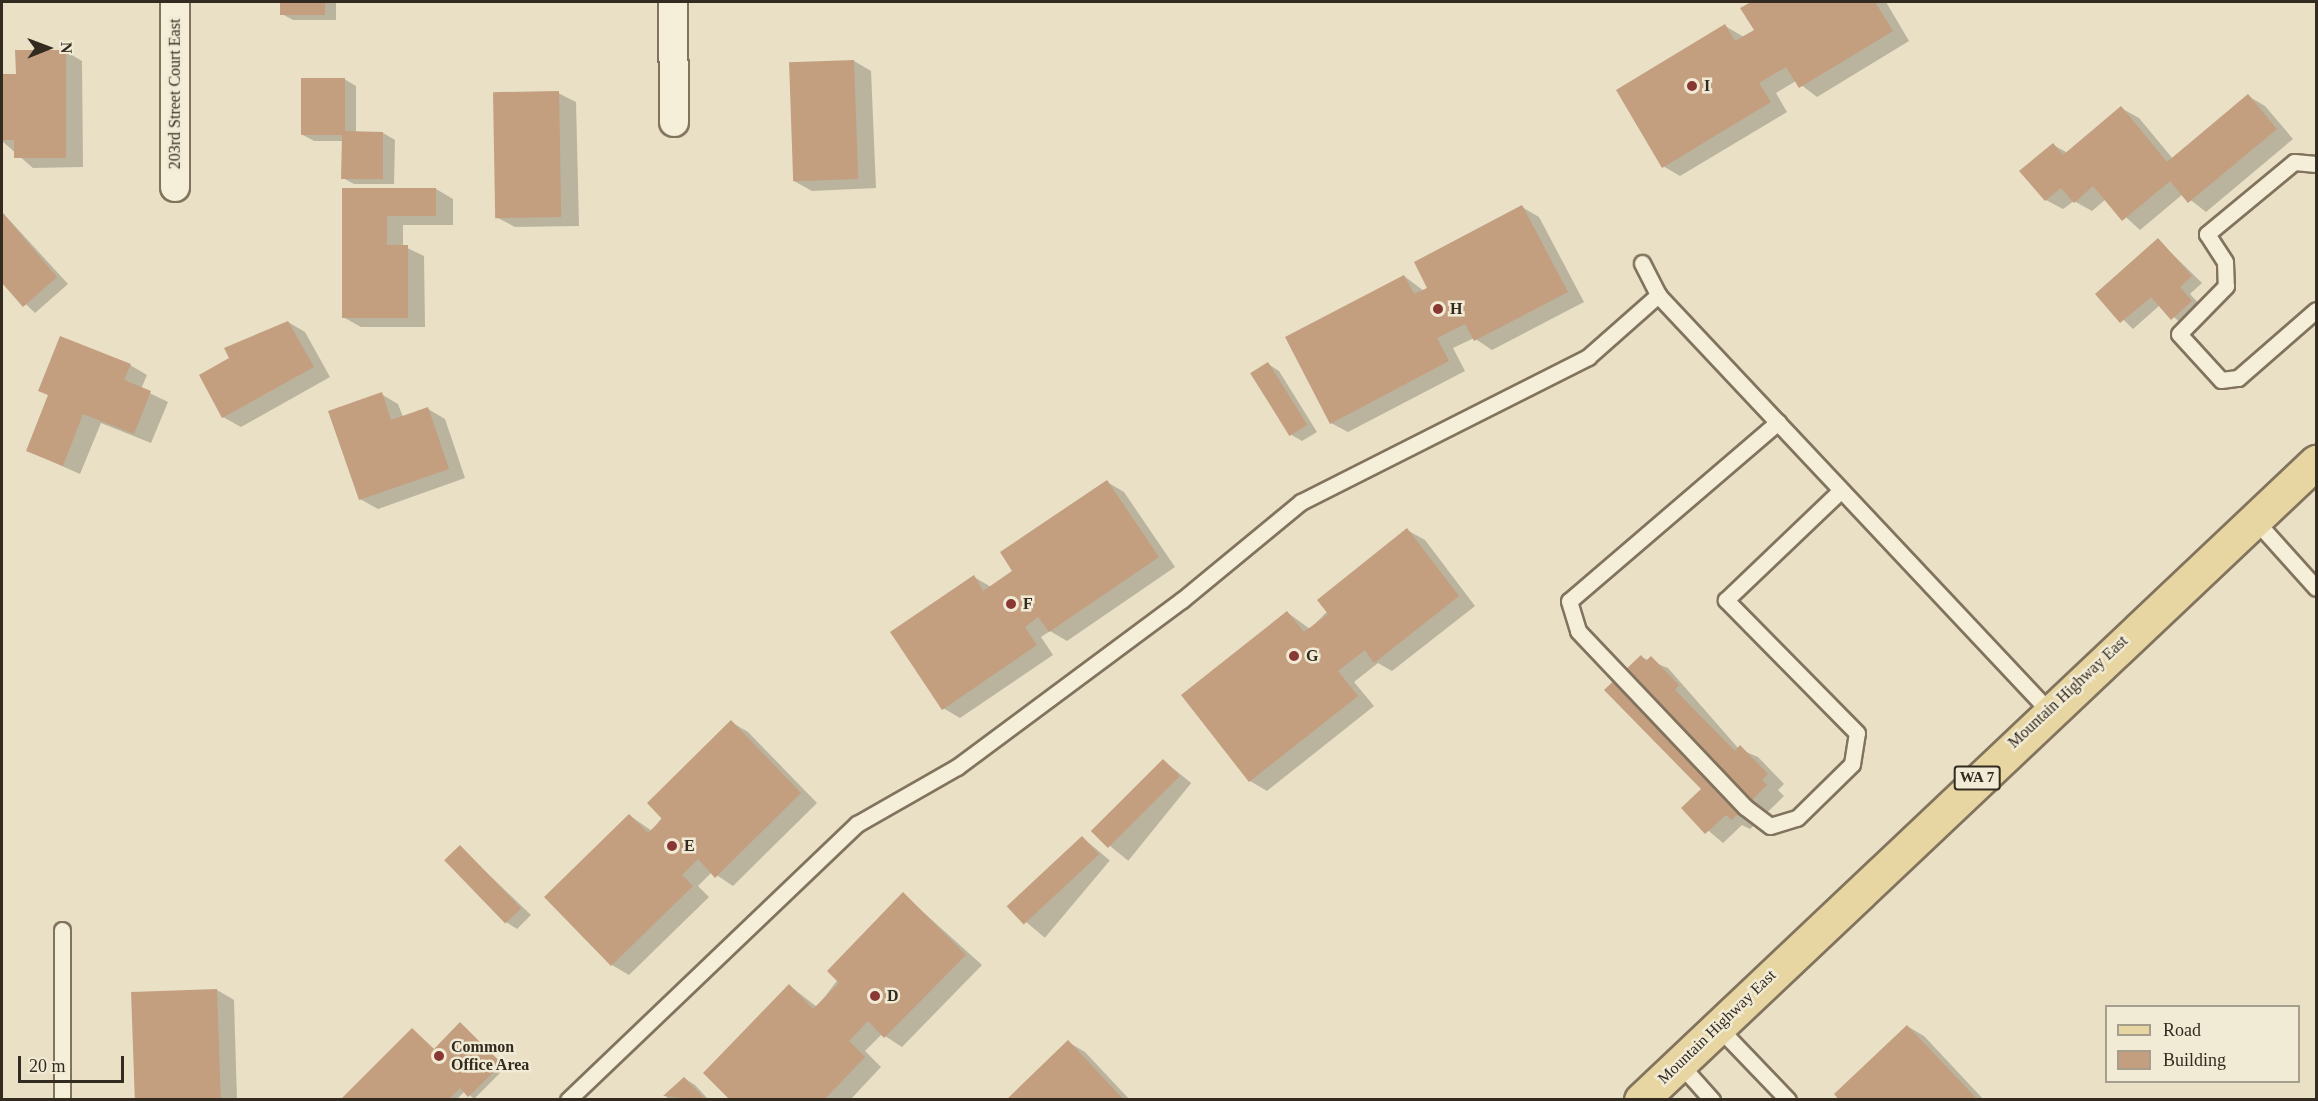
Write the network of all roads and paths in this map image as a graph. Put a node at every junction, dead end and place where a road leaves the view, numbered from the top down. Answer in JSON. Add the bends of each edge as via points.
{"nodes":[{"id":1,"x":175,"y":2,"type":"edge"},
{"id":2,"x":673,"y":2,"type":"edge"},
{"id":3,"x":674,"y":122,"type":"dead end"},
{"id":4,"x":2316,"y":164,"type":"edge"},
{"id":5,"x":175,"y":187,"type":"dead end"},
{"id":6,"x":1642,"y":263,"type":"dead end"},
{"id":7,"x":1658,"y":295,"type":"junction"},
{"id":8,"x":2316,"y":310,"type":"edge"},
{"id":9,"x":1778,"y":422,"type":"junction"},
{"id":10,"x":2316,"y":462,"type":"edge"},
{"id":11,"x":1841,"y":490,"type":"junction"},
{"id":12,"x":2254,"y":520,"type":"junction"},
{"id":13,"x":2316,"y":588,"type":"edge"},
{"id":14,"x":2048,"y":710,"type":"junction"},
{"id":15,"x":62,"y":930,"type":"dead end"},
{"id":16,"x":1718,"y":1027,"type":"junction"},
{"id":17,"x":1679,"y":1063,"type":"junction"},
{"id":18,"x":62,"y":1100,"type":"edge"},
{"id":19,"x":568,"y":1100,"type":"edge"},
{"id":20,"x":1641,"y":1100,"type":"edge"},
{"id":21,"x":1712,"y":1100,"type":"edge"},
{"id":22,"x":1788,"y":1100,"type":"edge"}],
"edges":[{"from":1,"to":5,"type":"street","name":"203rd Street Court East"},
{"from":2,"to":3,"type":"street"},
{"from":4,"to":8,"type":"lane","via":[[2294,162],[2207,234],[2225,261],[2226,286],[2180,334],[2222,380],[2238,378]]},
{"from":6,"to":7,"type":"lane"},
{"from":7,"to":9,"type":"lane"},
{"from":7,"to":19,"type":"lane","via":[[1588,357],[1301,502],[1182,600],[957,767],[857,824]]},
{"from":9,"to":11,"type":"lane"},
{"from":9,"to":11,"type":"lane","via":[[1569,601],[1578,631],[1745,807],[1770,826],[1797,818],[1852,764],[1857,733],[1726,600]]},
{"from":10,"to":12,"type":"main road","name":"Mountain Highway East","number":"WA 7"},
{"from":11,"to":14,"type":"lane"},
{"from":12,"to":13,"type":"lane"},
{"from":12,"to":14,"type":"main road","name":"Mountain Highway East","number":"WA 7"},
{"from":14,"to":16,"type":"main road","name":"Mountain Highway East","number":"WA 7"},
{"from":15,"to":18,"type":"lane"},
{"from":16,"to":17,"type":"main road","name":"Mountain Highway East","number":"WA 7"},
{"from":16,"to":22,"type":"lane"},
{"from":17,"to":20,"type":"main road","name":"Mountain Highway East","number":"WA 7"},
{"from":17,"to":21,"type":"lane"}]}
